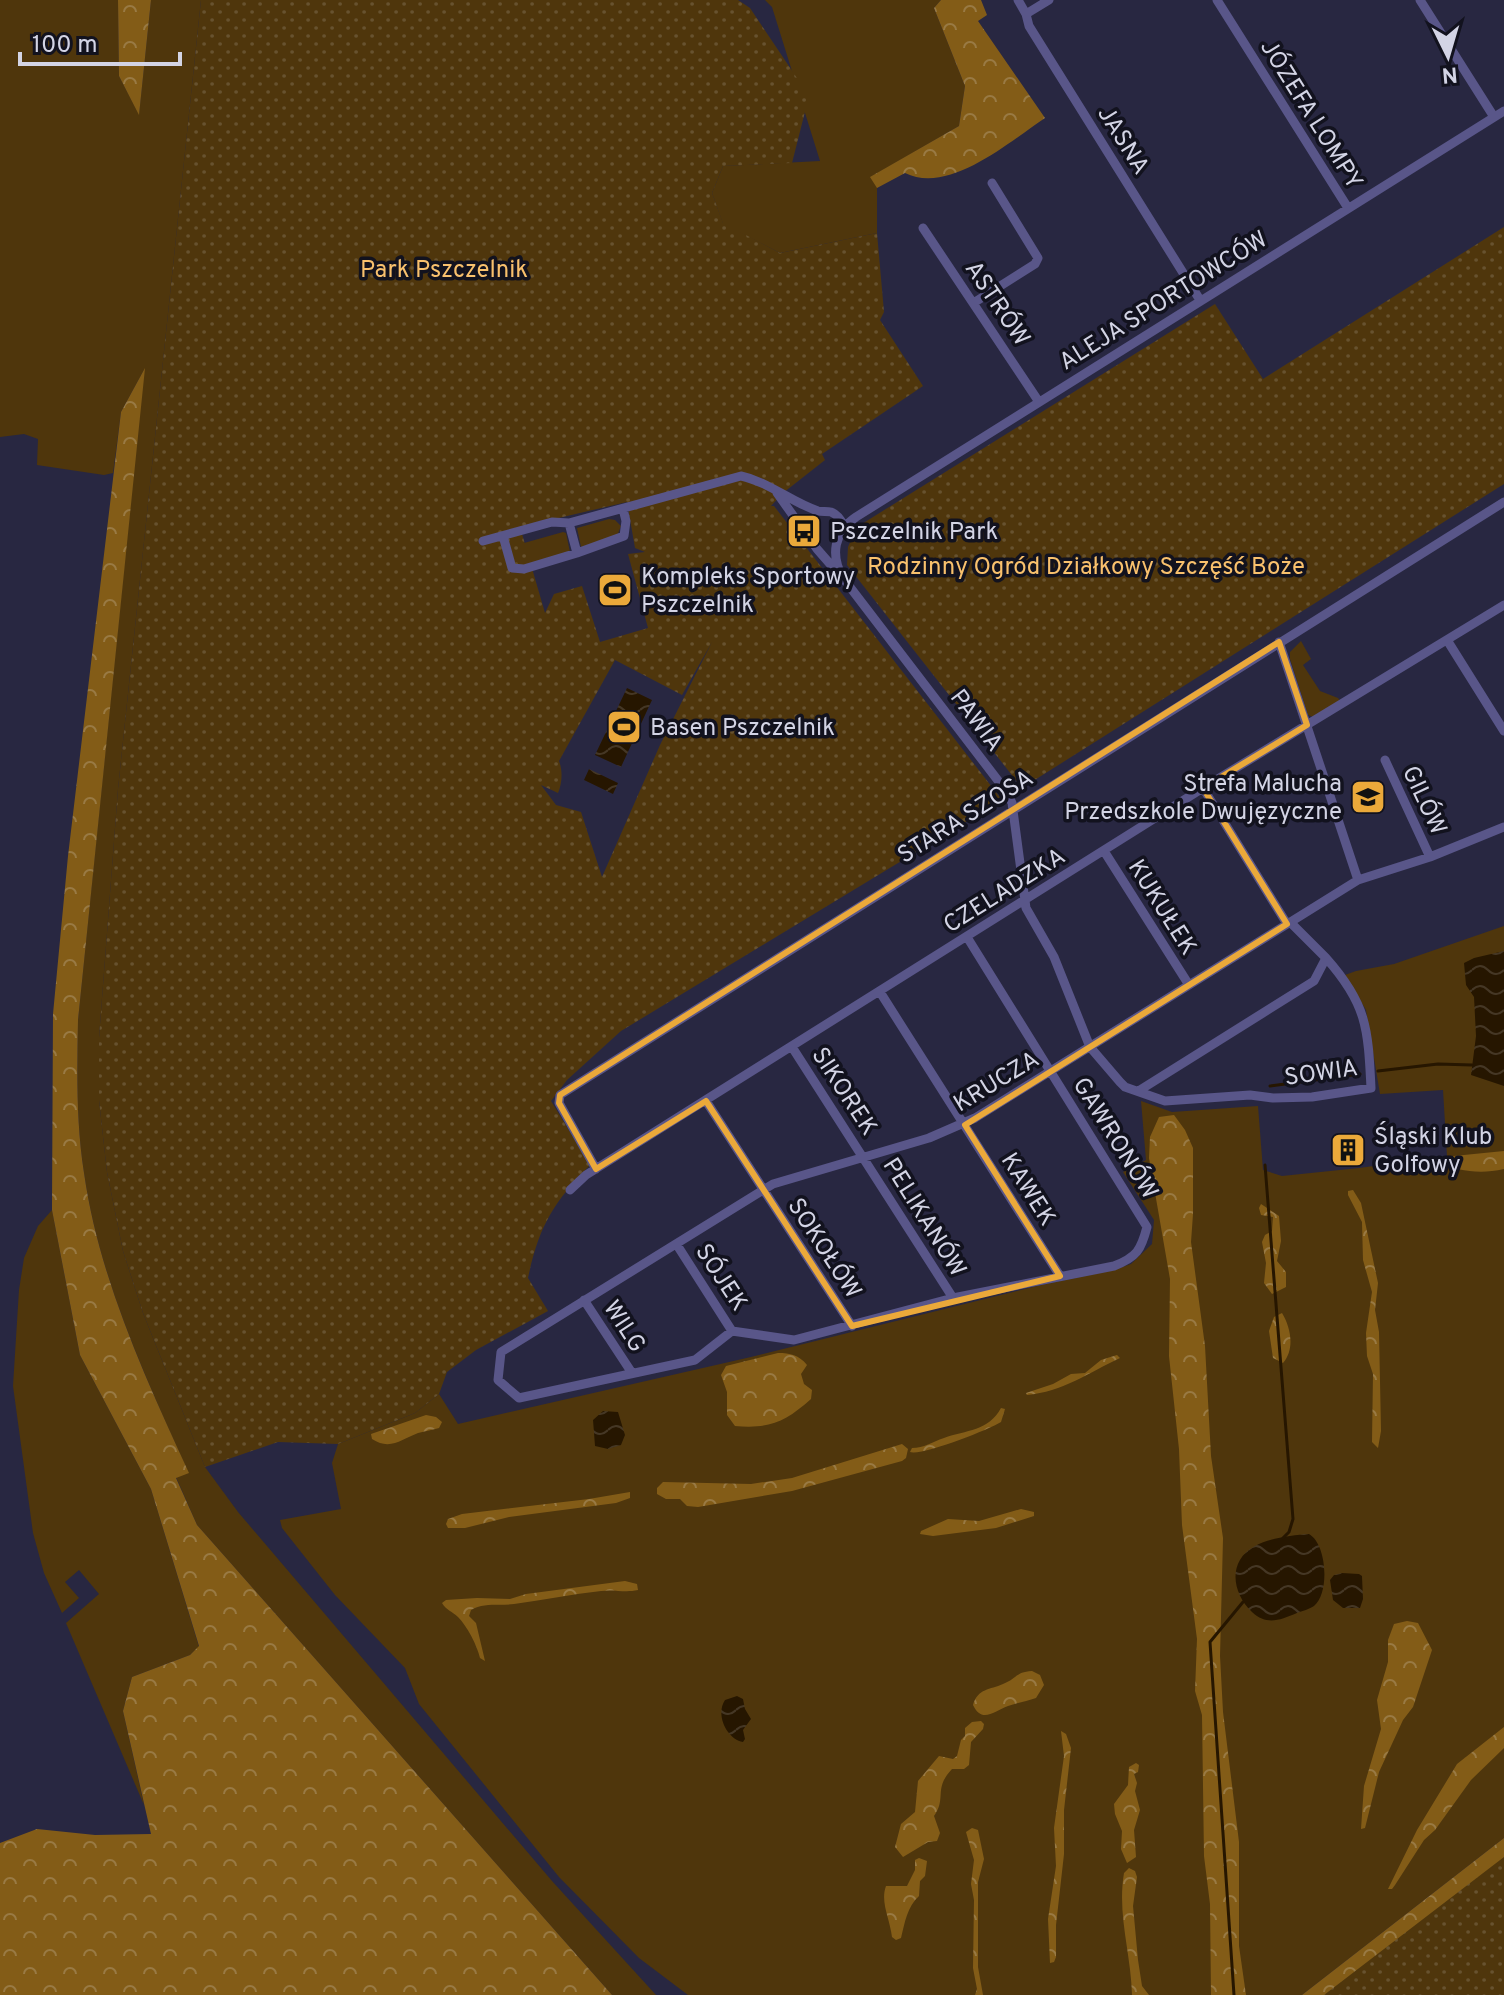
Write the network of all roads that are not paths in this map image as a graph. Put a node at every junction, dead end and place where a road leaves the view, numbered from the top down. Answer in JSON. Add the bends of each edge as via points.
{"nodes":[{"id":1,"x":1018,"y":0,"type":"edge"},
{"id":2,"x":1049,"y":0,"type":"edge"},
{"id":3,"x":1217,"y":0,"type":"edge"},
{"id":4,"x":1420,"y":0,"type":"edge"},
{"id":5,"x":1026,"y":14,"type":"junction"},
{"id":6,"x":1504,"y":111,"type":"edge"},
{"id":7,"x":1494,"y":117,"type":"junction"},
{"id":8,"x":992,"y":183,"type":"dead end"},
{"id":9,"x":1348,"y":208,"type":"junction"},
{"id":10,"x":923,"y":228,"type":"dead end"},
{"id":11,"x":1200,"y":300,"type":"junction"},
{"id":12,"x":975,"y":302,"type":"junction"},
{"id":13,"x":1039,"y":402,"type":"junction"},
{"id":14,"x":777,"y":493,"type":"junction"},
{"id":15,"x":1504,"y":502,"type":"edge"},
{"id":16,"x":623,"y":509,"type":"junction"},
{"id":17,"x":820,"y":512,"type":"junction"},
{"id":18,"x":569,"y":523,"type":"junction"},
{"id":19,"x":844,"y":526,"type":"junction"},
{"id":20,"x":804,"y":531,"type":"junction"},
{"id":21,"x":503,"y":536,"type":"junction"},
{"id":22,"x":838,"y":536,"type":"junction"},
{"id":23,"x":483,"y":541,"type":"dead end"},
{"id":24,"x":812,"y":542,"type":"junction"},
{"id":25,"x":577,"y":553,"type":"junction"},
{"id":26,"x":843,"y":578,"type":"junction"},
{"id":27,"x":1504,"y":605,"type":"edge"},
{"id":28,"x":1447,"y":640,"type":"junction"},
{"id":29,"x":1279,"y":642,"type":"junction"},
{"id":30,"x":1307,"y":725,"type":"junction"},
{"id":31,"x":1504,"y":731,"type":"edge"},
{"id":32,"x":1385,"y":760,"type":"dead end"},
{"id":33,"x":1203,"y":788,"type":"junction"},
{"id":34,"x":1012,"y":809,"type":"junction"},
{"id":35,"x":1504,"y":827,"type":"edge"},
{"id":36,"x":1104,"y":851,"type":"junction"},
{"id":37,"x":1430,"y":857,"type":"junction"},
{"id":38,"x":1358,"y":880,"type":"junction"},
{"id":39,"x":1025,"y":900,"type":"junction"},
{"id":40,"x":1289,"y":923,"type":"junction"},
{"id":41,"x":967,"y":937,"type":"junction"},
{"id":42,"x":1326,"y":958,"type":"junction"},
{"id":43,"x":1189,"y":985,"type":"junction"},
{"id":44,"x":880,"y":992,"type":"junction"},
{"id":45,"x":792,"y":1047,"type":"junction"},
{"id":46,"x":1090,"y":1047,"type":"junction"},
{"id":47,"x":1051,"y":1071,"type":"junction"},
{"id":48,"x":1140,"y":1090,"type":"junction"},
{"id":49,"x":706,"y":1101,"type":"junction"},
{"id":50,"x":964,"y":1124,"type":"junction"},
{"id":51,"x":864,"y":1157,"type":"junction"},
{"id":52,"x":596,"y":1169,"type":"junction"},
{"id":53,"x":570,"y":1190,"type":"dead end"},
{"id":54,"x":764,"y":1190,"type":"junction"},
{"id":55,"x":677,"y":1245,"type":"junction"},
{"id":56,"x":1060,"y":1276,"type":"junction"},
{"id":57,"x":953,"y":1298,"type":"junction"},
{"id":58,"x":584,"y":1300,"type":"junction"},
{"id":59,"x":852,"y":1326,"type":"junction"},
{"id":60,"x":732,"y":1331,"type":"junction"},
{"id":61,"x":632,"y":1373,"type":"junction"}],
"edges":[{"from":1,"to":5,"type":"street","name":"JASNA"},
{"from":2,"to":5,"type":"street"},
{"from":3,"to":9,"type":"street","name":"JÓZEFA LOMPY"},
{"from":4,"to":7,"type":"street"},
{"from":5,"to":11,"type":"street","name":"JASNA"},
{"from":6,"to":7,"type":"street","name":"ALEJA SPORTOWCÓW"},
{"from":7,"to":9,"type":"street","name":"ALEJA SPORTOWCÓW"},
{"from":8,"to":12,"type":"street","via":[[1038,258]]},
{"from":9,"to":11,"type":"street","name":"ALEJA SPORTOWCÓW"},
{"from":10,"to":12,"type":"street","name":"ASTRÓW"},
{"from":11,"to":13,"type":"street","name":"ALEJA SPORTOWCÓW"},
{"from":12,"to":13,"type":"street","name":"ASTRÓW"},
{"from":13,"to":19,"type":"street","name":"ALEJA SPORTOWCÓW"},
{"from":14,"to":16,"type":"street","via":[[758,479],[741,476]]},
{"from":14,"to":17,"type":"street"},
{"from":14,"to":20,"type":"street"},
{"from":15,"to":29,"type":"street","name":"STARA SZOSA"},
{"from":16,"to":18,"type":"street"},
{"from":16,"to":25,"type":"street","via":[[624,536]]},
{"from":17,"to":19,"type":"street","via":[[839,517]]},
{"from":17,"to":20,"type":"street","via":[[809,518]]},
{"from":18,"to":21,"type":"street","via":[[552,522]]},
{"from":18,"to":25,"type":"street"},
{"from":19,"to":22,"type":"street"},
{"from":20,"to":24,"type":"street"},
{"from":21,"to":23,"type":"street"},
{"from":21,"to":25,"type":"street","via":[[512,568]]},
{"from":22,"to":24,"type":"street"},
{"from":22,"to":26,"type":"street","name":"PAWIA","via":[[835,555]]},
{"from":24,"to":26,"type":"street"},
{"from":26,"to":34,"type":"street","name":"PAWIA","via":[[1006,791]]},
{"from":27,"to":28,"type":"street","name":"CZELADZKA"},
{"from":28,"to":30,"type":"street","name":"CZELADZKA"},
{"from":28,"to":31,"type":"street"},
{"from":29,"to":30,"type":"street"},
{"from":29,"to":34,"type":"street","name":"STARA SZOSA"},
{"from":30,"to":33,"type":"street","name":"CZELADZKA"},
{"from":30,"to":38,"type":"street"},
{"from":32,"to":37,"type":"street","name":"GILÓW"},
{"from":33,"to":36,"type":"street","name":"CZELADZKA"},
{"from":33,"to":40,"type":"street","name":"SOWIA"},
{"from":34,"to":39,"type":"street","name":"PAWIA"},
{"from":34,"to":52,"type":"street","name":"STARA SZOSA","via":[[560,1095],[559,1103]]},
{"from":35,"to":37,"type":"street","name":"KRUCZA"},
{"from":36,"to":39,"type":"street","name":"CZELADZKA"},
{"from":36,"to":43,"type":"street","name":"KUKUŁEK"},
{"from":37,"to":38,"type":"street","name":"KRUCZA"},
{"from":38,"to":40,"type":"street","name":"KRUCZA"},
{"from":39,"to":41,"type":"street","name":"CZELADZKA"},
{"from":39,"to":46,"type":"street","name":"PAWIA"},
{"from":40,"to":42,"type":"street","name":"SOWIA"},
{"from":40,"to":43,"type":"street","name":"KRUCZA"},
{"from":41,"to":44,"type":"street","name":"CZELADZKA"},
{"from":41,"to":47,"type":"street","name":"GAWRONÓW"},
{"from":42,"to":48,"type":"street","via":[[1314,981]]},
{"from":42,"to":48,"type":"street","name":"SOWIA","via":[[1362,1010],[1371,1088],[1312,1097],[1165,1101]]},
{"from":43,"to":46,"type":"street","name":"KRUCZA"},
{"from":44,"to":45,"type":"street","name":"CZELADZKA"},
{"from":44,"to":50,"type":"street","name":"KAWEK"},
{"from":45,"to":49,"type":"street","name":"CZELADZKA"},
{"from":45,"to":51,"type":"street","name":"SIKOREK"},
{"from":46,"to":47,"type":"street","name":"KRUCZA"},
{"from":46,"to":48,"type":"street","name":"SOWIA","via":[[1125,1087]]},
{"from":47,"to":50,"type":"street","name":"KRUCZA"},
{"from":47,"to":56,"type":"street","name":"GAWRONÓW","via":[[1147,1227],[1142,1247],[1129,1260]]},
{"from":49,"to":52,"type":"street","name":"CZELADZKA"},
{"from":49,"to":54,"type":"street","name":"SOKOŁÓW"},
{"from":50,"to":51,"type":"street","name":"KRUCZA"},
{"from":50,"to":56,"type":"street","name":"KAWEK"},
{"from":51,"to":54,"type":"street","name":"KRUCZA"},
{"from":51,"to":57,"type":"street","name":"PELIKANÓW"},
{"from":52,"to":53,"type":"street","name":"CZELADZKA"},
{"from":54,"to":55,"type":"street","name":"KRUCZA"},
{"from":54,"to":59,"type":"street","name":"SOKOŁÓW"},
{"from":55,"to":58,"type":"street","name":"KRUCZA"},
{"from":55,"to":60,"type":"street","name":"SÓJEK"},
{"from":56,"to":57,"type":"street"},
{"from":57,"to":59,"type":"street"},
{"from":58,"to":61,"type":"street","name":"WILG"},
{"from":58,"to":61,"type":"street","name":"KRUCZA","via":[[501,1352],[498,1380],[519,1398]]},
{"from":59,"to":60,"type":"street","via":[[794,1340]]},
{"from":60,"to":61,"type":"street","via":[[695,1360]]}]}
